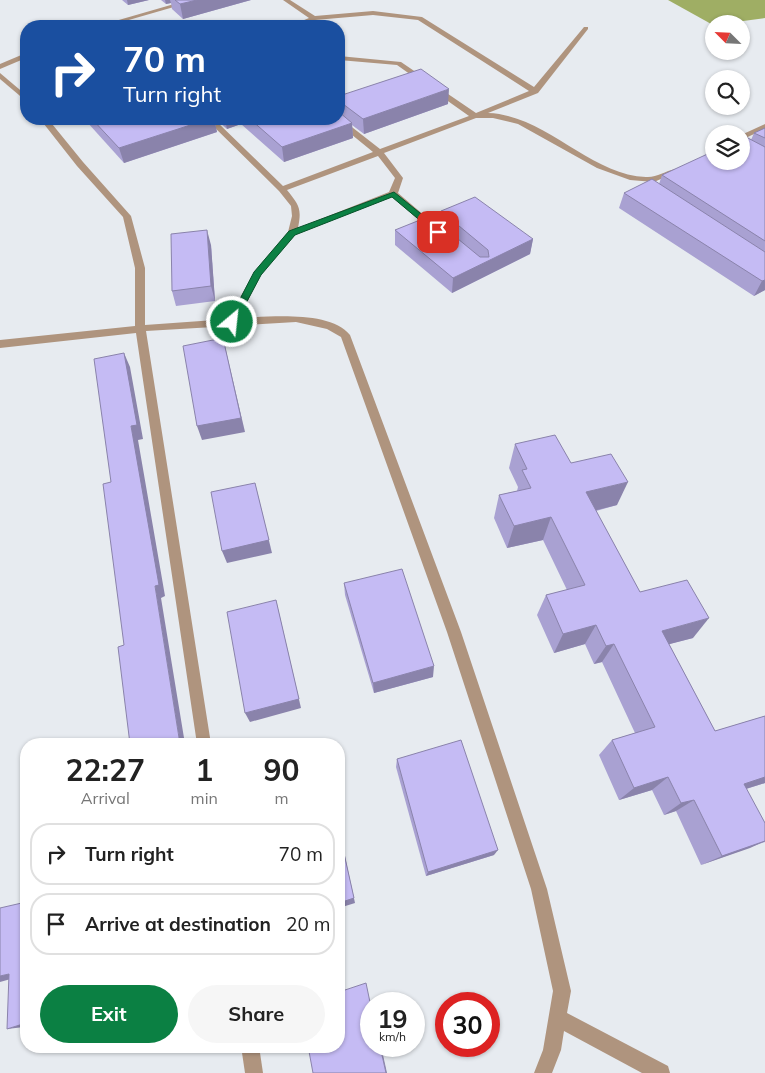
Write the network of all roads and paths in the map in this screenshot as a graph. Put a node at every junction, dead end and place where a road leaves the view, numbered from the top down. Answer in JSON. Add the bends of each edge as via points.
{"nodes":[{"id":1,"x":195,"y":0,"type":"edge"},
{"id":2,"x":286,"y":0,"type":"edge"},
{"id":3,"x":314,"y":18,"type":"junction"},
{"id":4,"x":123,"y":20,"type":"edge"},
{"id":5,"x":309,"y":20,"type":"edge"},
{"id":6,"x":586,"y":28,"type":"dead end"},
{"id":7,"x":20,"y":58,"type":"edge"},
{"id":8,"x":345,"y":58,"type":"edge"},
{"id":9,"x":0,"y":67,"type":"edge"},
{"id":10,"x":0,"y":75,"type":"edge"},
{"id":11,"x":535,"y":91,"type":"junction"},
{"id":12,"x":20,"y":93,"type":"edge"},
{"id":13,"x":475,"y":116,"type":"junction"},
{"id":14,"x":49,"y":125,"type":"edge"},
{"id":15,"x":216,"y":125,"type":"edge"},
{"id":16,"x":345,"y":125,"type":"edge"},
{"id":17,"x":765,"y":126,"type":"edge"},
{"id":18,"x":750,"y":134,"type":"edge"},
{"id":19,"x":380,"y":153,"type":"junction"},
{"id":20,"x":683,"y":167,"type":"edge"},
{"id":21,"x":631,"y":178,"type":"junction"},
{"id":22,"x":282,"y":189,"type":"junction"},
{"id":23,"x":647,"y":189,"type":"edge"},
{"id":24,"x":394,"y":194,"type":"junction"},
{"id":25,"x":292,"y":233,"type":"junction"},
{"id":26,"x":445,"y":238,"type":"edge"},
{"id":27,"x":232,"y":322,"type":"junction"},
{"id":28,"x":140,"y":328,"type":"junction"},
{"id":29,"x":0,"y":344,"type":"edge"},
{"id":30,"x":203,"y":738,"type":"edge"},
{"id":31,"x":557,"y":1017,"type":"junction"},
{"id":32,"x":251,"y":1053,"type":"edge"},
{"id":33,"x":254,"y":1073,"type":"edge"},
{"id":34,"x":543,"y":1073,"type":"edge"},
{"id":35,"x":661,"y":1073,"type":"edge"}],
"edges":[{"from":1,"to":4,"type":"street"},
{"from":2,"to":3,"type":"street"},
{"from":3,"to":5,"type":"street"},
{"from":3,"to":11,"type":"street","via":[[373,13],[420,18]]},
{"from":6,"to":11,"type":"street"},
{"from":7,"to":9,"type":"street"},
{"from":8,"to":13,"type":"street","via":[[399,62]]},
{"from":10,"to":12,"type":"street"},
{"from":11,"to":13,"type":"street"},
{"from":13,"to":19,"type":"street"},
{"from":13,"to":21,"type":"street","via":[[506,116],[618,175]]},
{"from":14,"to":28,"type":"street","via":[[127,216],[140,268]]},
{"from":15,"to":22,"type":"street"},
{"from":16,"to":19,"type":"street"},
{"from":17,"to":18,"type":"street"},
{"from":19,"to":22,"type":"street"},
{"from":19,"to":24,"type":"street","via":[[399,178]]},
{"from":20,"to":21,"type":"street","via":[[660,178]]},
{"from":21,"to":23,"type":"street"},
{"from":22,"to":25,"type":"street","via":[[295,206]]},
{"from":24,"to":25,"type":"street"},
{"from":24,"to":26,"type":"street"},
{"from":25,"to":27,"type":"street","via":[[257,274]]},
{"from":27,"to":28,"type":"street"},
{"from":27,"to":31,"type":"street","via":[[296,319],[330,326],[345,335],[454,632],[539,889],[562,991]]},
{"from":28,"to":29,"type":"street"},
{"from":28,"to":30,"type":"street"},
{"from":31,"to":34,"type":"street","via":[[552,1050]]},
{"from":31,"to":35,"type":"street"},
{"from":32,"to":33,"type":"street"}]}
